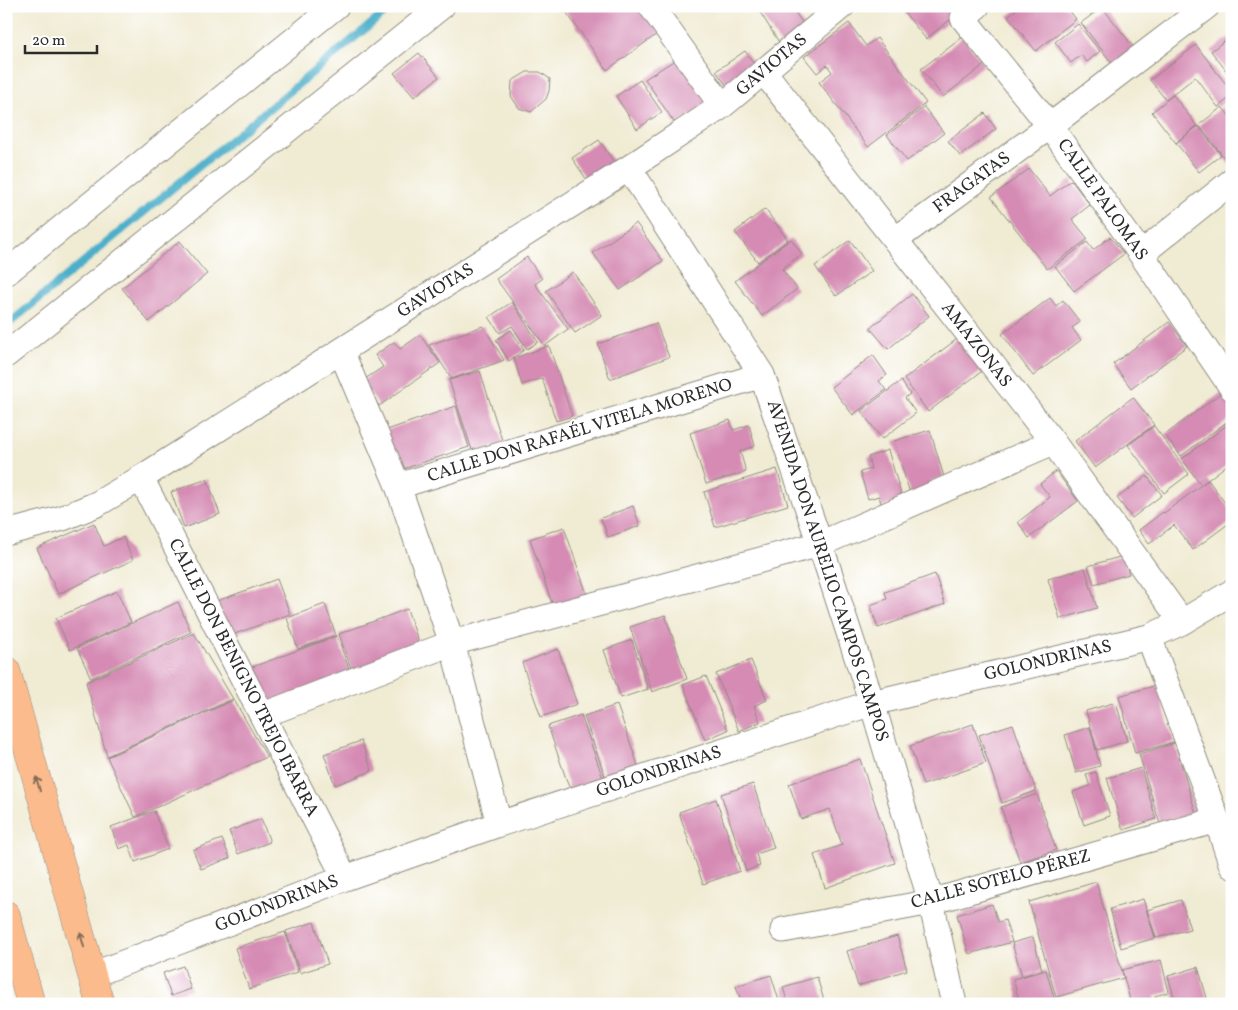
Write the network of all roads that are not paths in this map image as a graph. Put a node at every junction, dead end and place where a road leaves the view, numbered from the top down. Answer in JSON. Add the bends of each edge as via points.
{"nodes":[{"id":1,"x":336,"y":6,"type":"edge"},
{"id":2,"x":442,"y":6,"type":"edge"},
{"id":3,"x":651,"y":6,"type":"edge"},
{"id":4,"x":842,"y":6,"type":"edge"},
{"id":5,"x":1207,"y":6,"type":"edge"},
{"id":6,"x":970,"y":12,"type":"edge"},
{"id":7,"x":764,"y":72,"type":"junction"},
{"id":8,"x":722,"y":106,"type":"junction"},
{"id":9,"x":1050,"y":126,"type":"junction"},
{"id":10,"x":630,"y":168,"type":"junction"},
{"id":11,"x":1232,"y":182,"type":"edge"},
{"id":12,"x":895,"y":240,"type":"junction"},
{"id":13,"x":1141,"y":254,"type":"junction"},
{"id":14,"x":6,"y":273,"type":"edge"},
{"id":15,"x":341,"y":352,"type":"junction"},
{"id":16,"x":6,"y":355,"type":"edge"},
{"id":17,"x":762,"y":375,"type":"junction"},
{"id":18,"x":1232,"y":388,"type":"edge"},
{"id":19,"x":1053,"y":442,"type":"junction"},
{"id":20,"x":141,"y":478,"type":"junction"},
{"id":21,"x":398,"y":486,"type":"junction"},
{"id":22,"x":6,"y":533,"type":"edge"},
{"id":23,"x":820,"y":544,"type":"junction"},
{"id":24,"x":1232,"y":592,"type":"edge"},
{"id":25,"x":1182,"y":622,"type":"junction"},
{"id":26,"x":1149,"y":636,"type":"junction"},
{"id":27,"x":452,"y":643,"type":"junction"},
{"id":28,"x":6,"y":670,"type":"edge"},
{"id":29,"x":872,"y":703,"type":"junction"},
{"id":30,"x":263,"y":715,"type":"junction"},
{"id":31,"x":1217,"y":820,"type":"junction"},
{"id":32,"x":498,"y":824,"type":"junction"},
{"id":33,"x":1232,"y":866,"type":"edge"},
{"id":34,"x":345,"y":878,"type":"junction"},
{"id":35,"x":931,"y":902,"type":"junction"},
{"id":36,"x":6,"y":915,"type":"edge"},
{"id":37,"x":783,"y":930,"type":"dead end"},
{"id":38,"x":92,"y":975,"type":"junction"},
{"id":39,"x":31,"y":1004,"type":"edge"},
{"id":40,"x":100,"y":1004,"type":"edge"},
{"id":41,"x":954,"y":1004,"type":"edge"}],
"edges":[{"from":1,"to":14,"type":"street"},
{"from":2,"to":16,"type":"street"},
{"from":3,"to":8,"type":"street"},
{"from":4,"to":7,"type":"street","name":"GAVIOTAS"},
{"from":5,"to":9,"type":"street","name":"FRAGATAS"},
{"from":6,"to":9,"type":"street","name":"CALLE PALOMAS"},
{"from":7,"to":8,"type":"street","name":"GAVIOTAS"},
{"from":7,"to":12,"type":"street","name":"AMAZONAS"},
{"from":8,"to":10,"type":"street","name":"GAVIOTAS"},
{"from":9,"to":12,"type":"street","name":"FRAGATAS"},
{"from":9,"to":13,"type":"street","name":"CALLE PALOMAS"},
{"from":10,"to":15,"type":"street","name":"GAVIOTAS"},
{"from":10,"to":17,"type":"street","name":"AVENIDA DON AURELIO CAMPOS CAMPOS"},
{"from":11,"to":13,"type":"street"},
{"from":12,"to":19,"type":"street","name":"AMAZONAS"},
{"from":13,"to":18,"type":"street","name":"CALLE PALOMAS"},
{"from":15,"to":20,"type":"street","name":"GAVIOTAS"},
{"from":15,"to":21,"type":"street"},
{"from":17,"to":21,"type":"street","name":"CALLE DON RAFAÉL VITELA MORENO"},
{"from":17,"to":23,"type":"street","name":"AVENIDA DON AURELIO CAMPOS CAMPOS"},
{"from":19,"to":23,"type":"street"},
{"from":19,"to":25,"type":"street","name":"AMAZONAS"},
{"from":20,"to":22,"type":"street","name":"GAVIOTAS","via":[[97,504],[62,518]]},
{"from":20,"to":30,"type":"street","name":"CALLE DON BENIGNO TREJO IBARRA"},
{"from":21,"to":27,"type":"street"},
{"from":23,"to":27,"type":"street"},
{"from":23,"to":29,"type":"street","name":"AVENIDA DON AURELIO CAMPOS CAMPOS"},
{"from":24,"to":25,"type":"street","name":"GOLONDRINAS"},
{"from":25,"to":26,"type":"street","name":"GOLONDRINAS"},
{"from":26,"to":29,"type":"street","name":"GOLONDRINAS"},
{"from":26,"to":31,"type":"street"},
{"from":27,"to":30,"type":"street"},
{"from":27,"to":32,"type":"street"},
{"from":38,"to":28,"type":"highway","one_way":true},
{"from":29,"to":32,"type":"street","name":"GOLONDRINAS"},
{"from":29,"to":35,"type":"street","name":"AVENIDA DON AURELIO CAMPOS CAMPOS"},
{"from":30,"to":34,"type":"street","name":"CALLE DON BENIGNO TREJO IBARRA"},
{"from":31,"to":33,"type":"street"},
{"from":31,"to":35,"type":"street","name":"CALLE SOTELO PÉREZ"},
{"from":32,"to":34,"type":"street","name":"GOLONDRINAS"},
{"from":34,"to":38,"type":"street","name":"GOLONDRINAS"},
{"from":35,"to":37,"type":"street","name":"CALLE SOTELO PÉREZ"},
{"from":35,"to":41,"type":"street","name":"AVENIDA DON AURELIO CAMPOS CAMPOS"},
{"from":36,"to":39,"type":"highway"},
{"from":38,"to":40,"type":"highway"}]}
